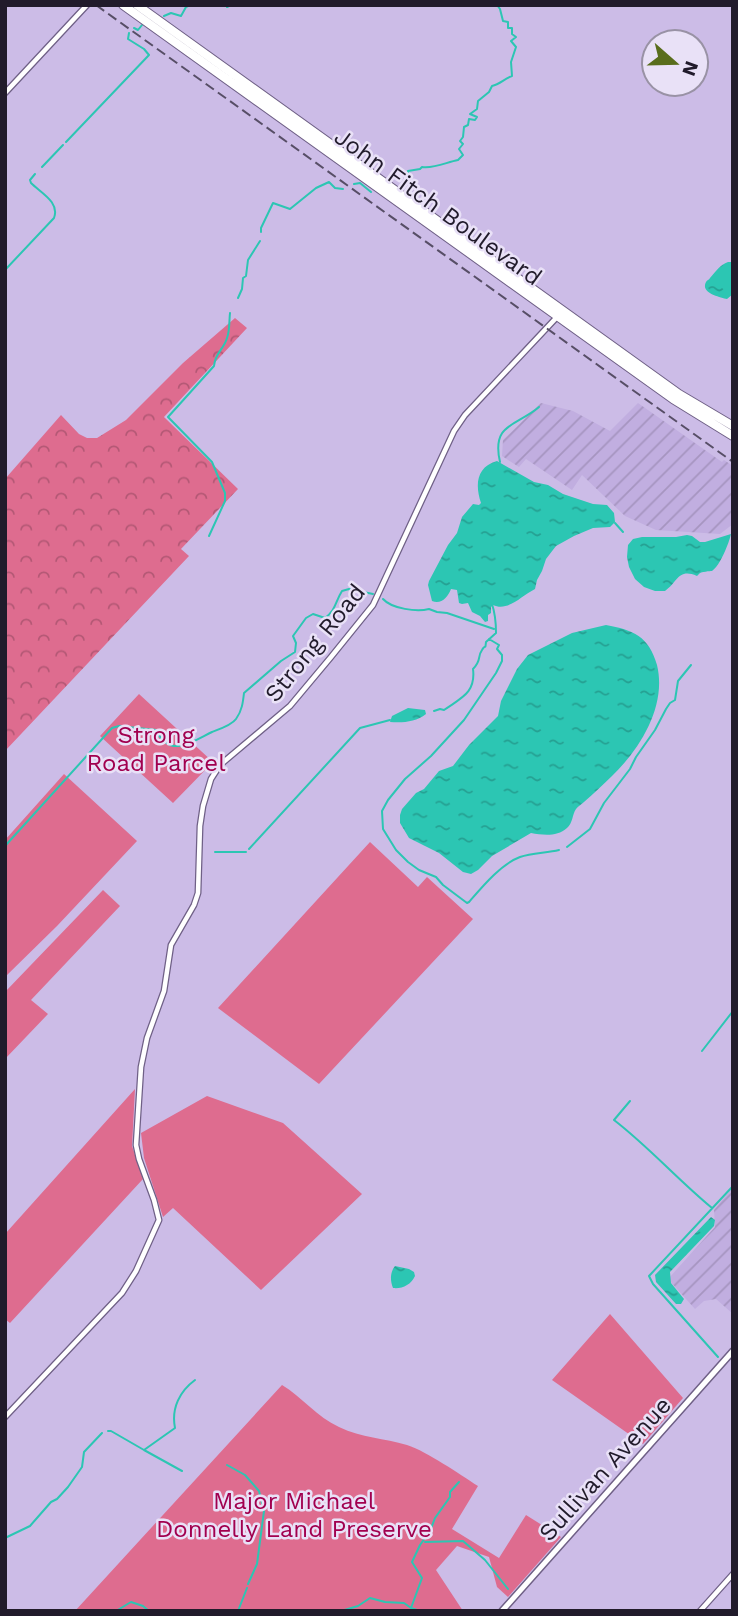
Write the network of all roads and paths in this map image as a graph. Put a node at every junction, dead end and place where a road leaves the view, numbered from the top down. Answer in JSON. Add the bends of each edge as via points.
{"nodes":[{"id":1,"x":87,"y":5,"type":"edge"},
{"id":2,"x":123,"y":5,"type":"edge"},
{"id":3,"x":136,"y":5,"type":"edge"},
{"id":4,"x":5,"y":93,"type":"edge"},
{"id":5,"x":560,"y":314,"type":"junction"},
{"id":6,"x":733,"y":426,"type":"edge"},
{"id":7,"x":733,"y":436,"type":"edge"},
{"id":8,"x":733,"y":1351,"type":"edge"},
{"id":9,"x":5,"y":1417,"type":"edge"},
{"id":10,"x":733,"y":1574,"type":"edge"},
{"id":11,"x":502,"y":1611,"type":"edge"},
{"id":12,"x":700,"y":1611,"type":"edge"}],
"edges":[{"from":1,"to":4,"type":"street"},
{"from":2,"to":5,"type":"highway","name":"John Fitch Boulevard"},
{"from":3,"to":5,"type":"highway","name":"John Fitch Boulevard"},
{"from":5,"to":6,"type":"highway","name":"John Fitch Boulevard"},
{"from":5,"to":7,"type":"highway","name":"John Fitch Boulevard","via":[[673,399]]},
{"from":5,"to":9,"type":"street","name":"Strong Road","via":[[459,423],[365,615],[296,699],[220,765],[211,779],[200,826],[198,892],[172,944],[164,991],[141,1067],[136,1145],[159,1220],[122,1293]]},
{"from":8,"to":11,"type":"main road","name":"Sullivan Avenue"},
{"from":10,"to":12,"type":"street"}]}
